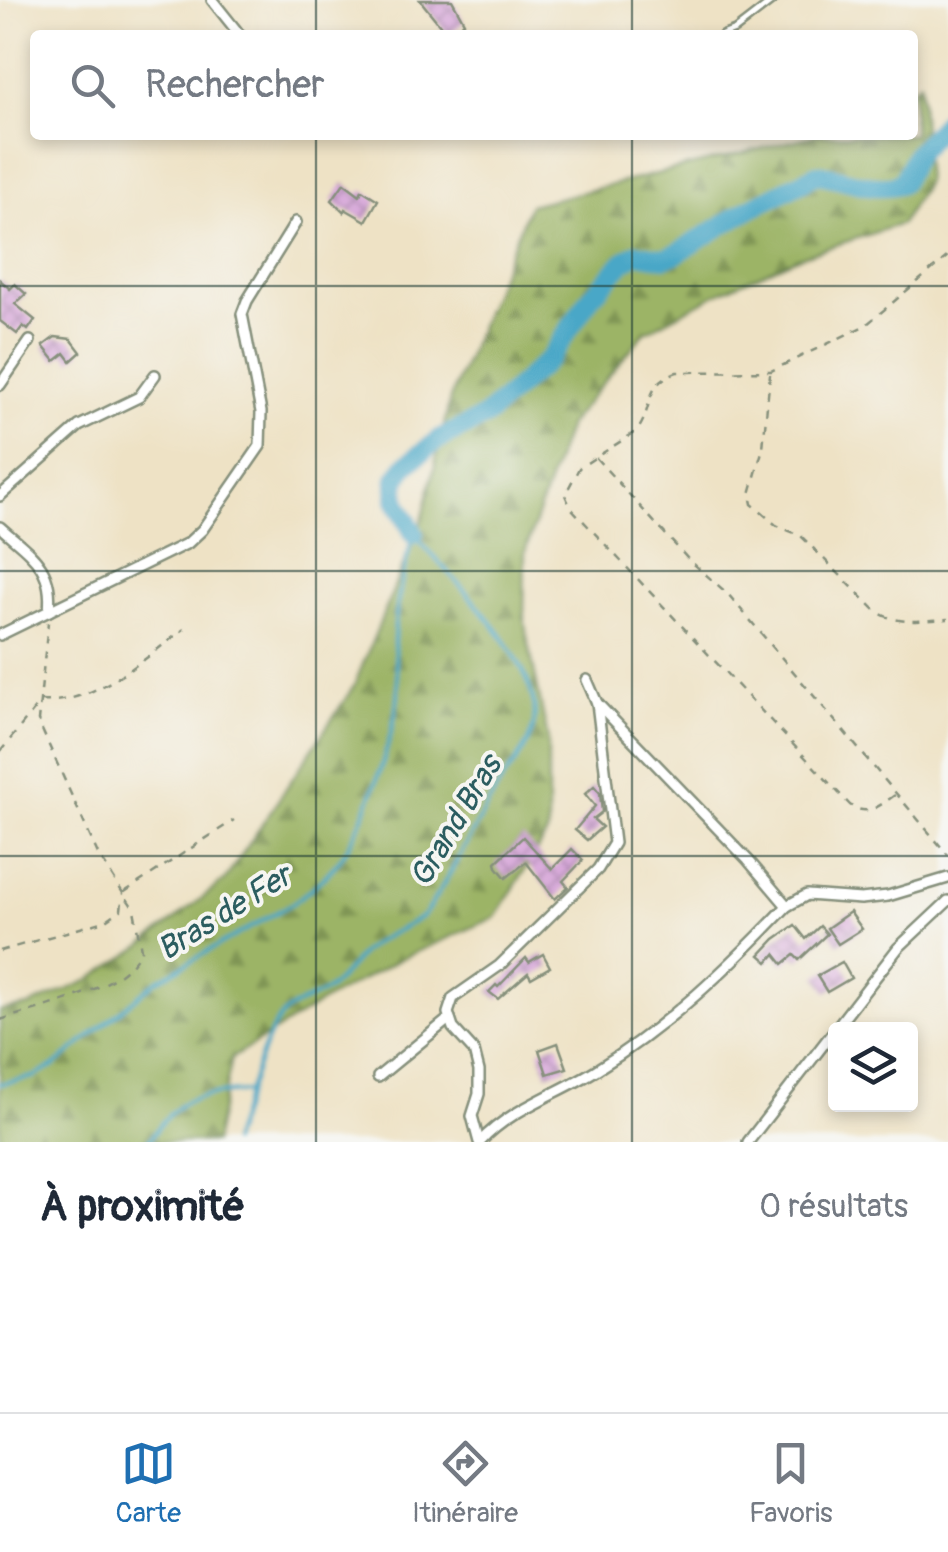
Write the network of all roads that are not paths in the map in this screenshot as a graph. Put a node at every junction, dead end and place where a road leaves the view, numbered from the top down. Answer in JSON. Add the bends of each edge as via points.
{"nodes":[{"id":1,"x":212,"y":0,"type":"edge"},
{"id":2,"x":774,"y":0,"type":"edge"},
{"id":3,"x":236,"y":30,"type":"edge"},
{"id":4,"x":735,"y":30,"type":"edge"},
{"id":5,"x":296,"y":222,"type":"dead end"},
{"id":6,"x":30,"y":342,"type":"dead end"},
{"id":7,"x":155,"y":375,"type":"dead end"},
{"id":8,"x":0,"y":385,"type":"edge"},
{"id":9,"x":0,"y":496,"type":"edge"},
{"id":10,"x":0,"y":527,"type":"edge"},
{"id":11,"x":50,"y":611,"type":"junction"},
{"id":12,"x":0,"y":635,"type":"edge"},
{"id":13,"x":587,"y":680,"type":"dead end"},
{"id":14,"x":597,"y":704,"type":"junction"},
{"id":15,"x":948,"y":878,"type":"edge"},
{"id":16,"x":948,"y":901,"type":"edge"},
{"id":17,"x":786,"y":906,"type":"junction"},
{"id":18,"x":450,"y":1018,"type":"junction"},
{"id":19,"x":378,"y":1078,"type":"dead end"},
{"id":20,"x":479,"y":1142,"type":"edge"},
{"id":21,"x":748,"y":1142,"type":"edge"}],
"edges":[{"from":1,"to":3,"type":"street"},
{"from":2,"to":4,"type":"lane"},
{"from":5,"to":11,"type":"street","via":[[242,314],[262,423],[254,459],[188,542]]},
{"from":6,"to":8,"type":"street"},
{"from":7,"to":9,"type":"street","via":[[139,397],[79,426]]},
{"from":10,"to":11,"type":"street","via":[[48,574]]},
{"from":11,"to":12,"type":"street"},
{"from":13,"to":14,"type":"street"},
{"from":14,"to":17,"type":"street"},
{"from":14,"to":18,"type":"street","via":[[614,843],[598,870],[499,966],[452,998]]},
{"from":15,"to":17,"type":"street","via":[[888,896],[807,895]]},
{"from":16,"to":21,"type":"street","via":[[898,948]]},
{"from":17,"to":20,"type":"street","via":[[715,981],[598,1069],[494,1126]]},
{"from":18,"to":19,"type":"street"},
{"from":18,"to":20,"type":"street","via":[[474,1051],[479,1071],[472,1116]]}]}
